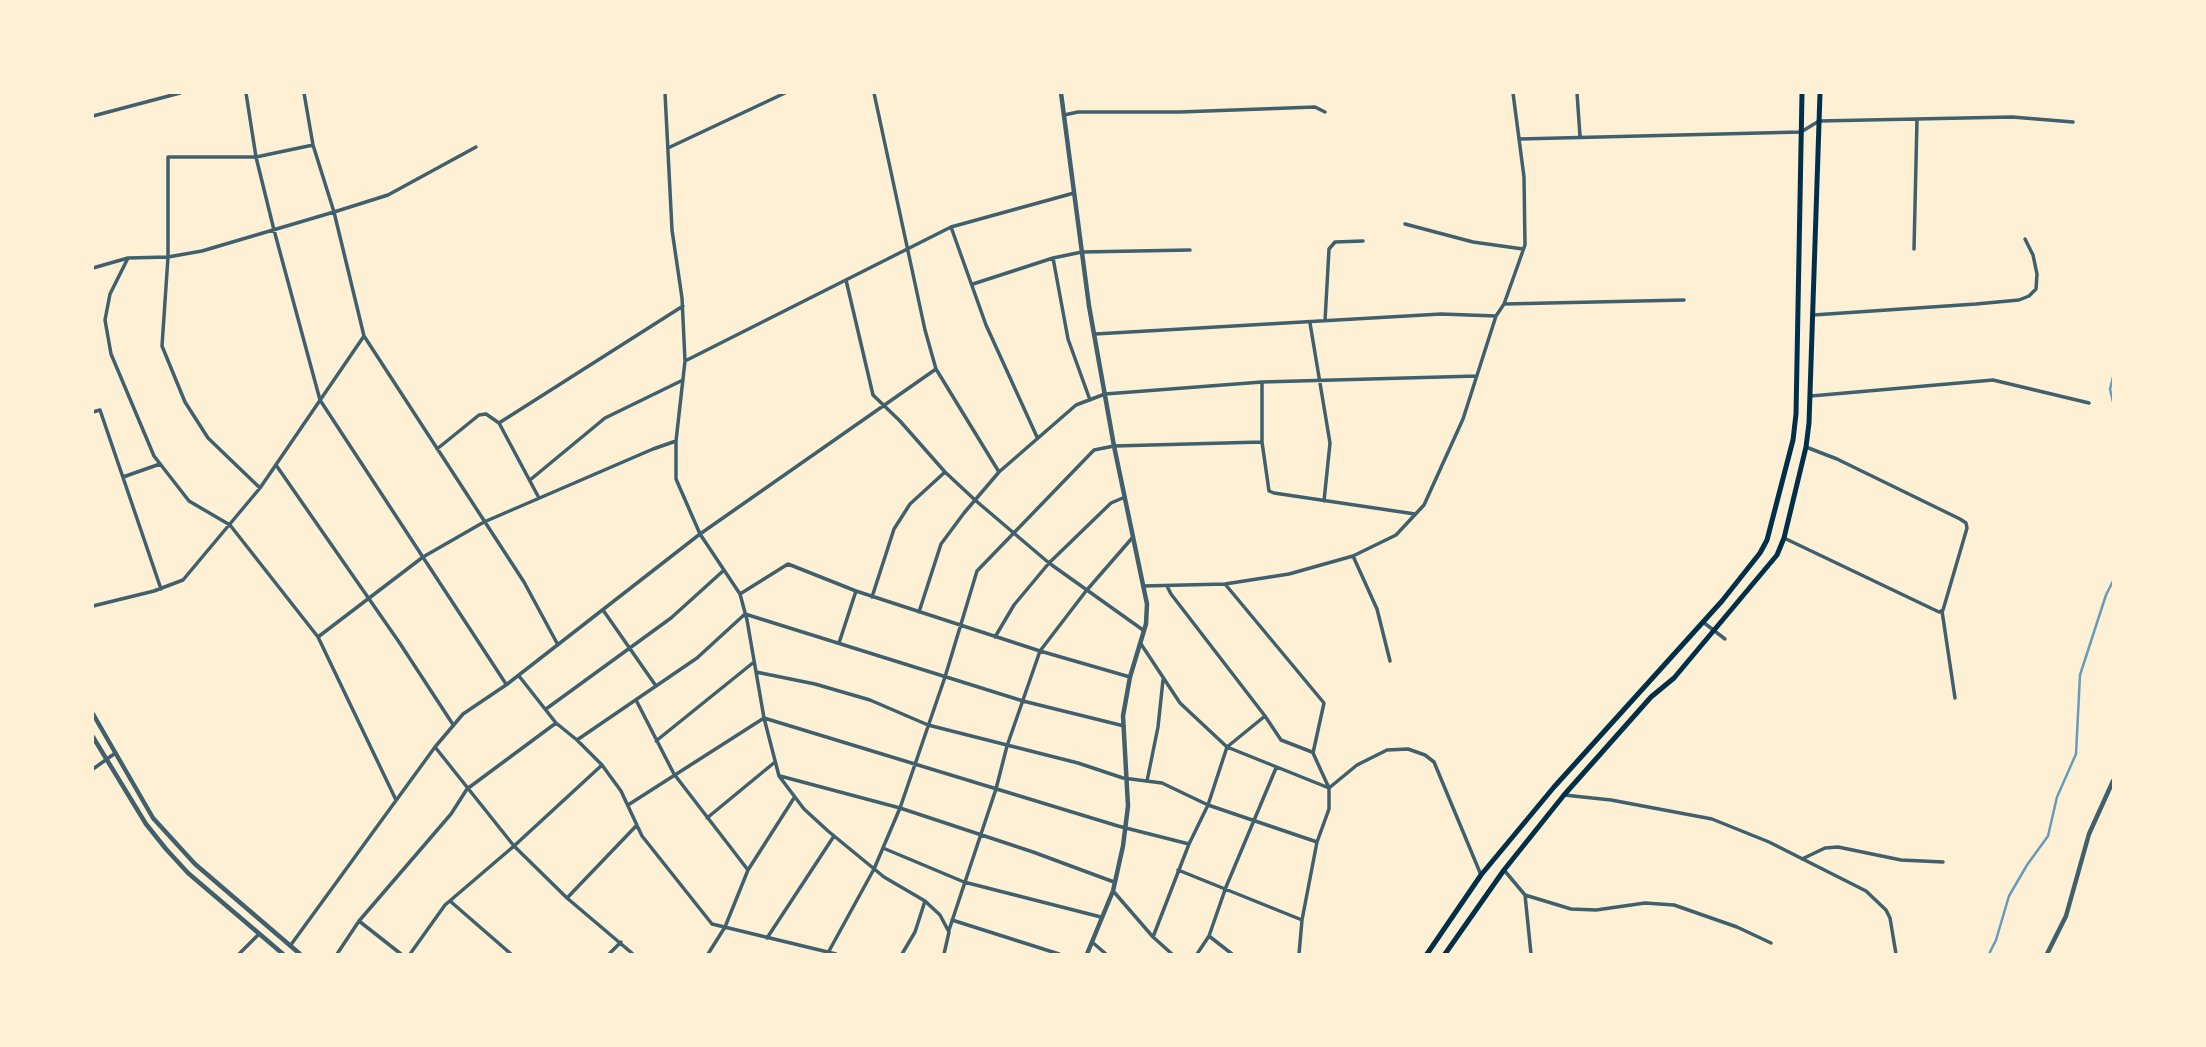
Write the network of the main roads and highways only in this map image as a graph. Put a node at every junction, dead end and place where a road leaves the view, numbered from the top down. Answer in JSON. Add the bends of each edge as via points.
{"nodes":[{"id":1,"x":1801,"y":93,"type":"edge"},
{"id":2,"x":1820,"y":93,"type":"edge"},
{"id":3,"x":1427,"y":954,"type":"edge"},
{"id":4,"x":1445,"y":954,"type":"edge"}],
"edges":[{"from":1,"to":3,"type":"main road","via":[[1797,397],[1793,440],[1767,540],[1703,622],[1481,874]]},
{"from":2,"to":4,"type":"main road","via":[[1811,396],[1806,447],[1784,538],[1772,564],[1564,795]]}]}
